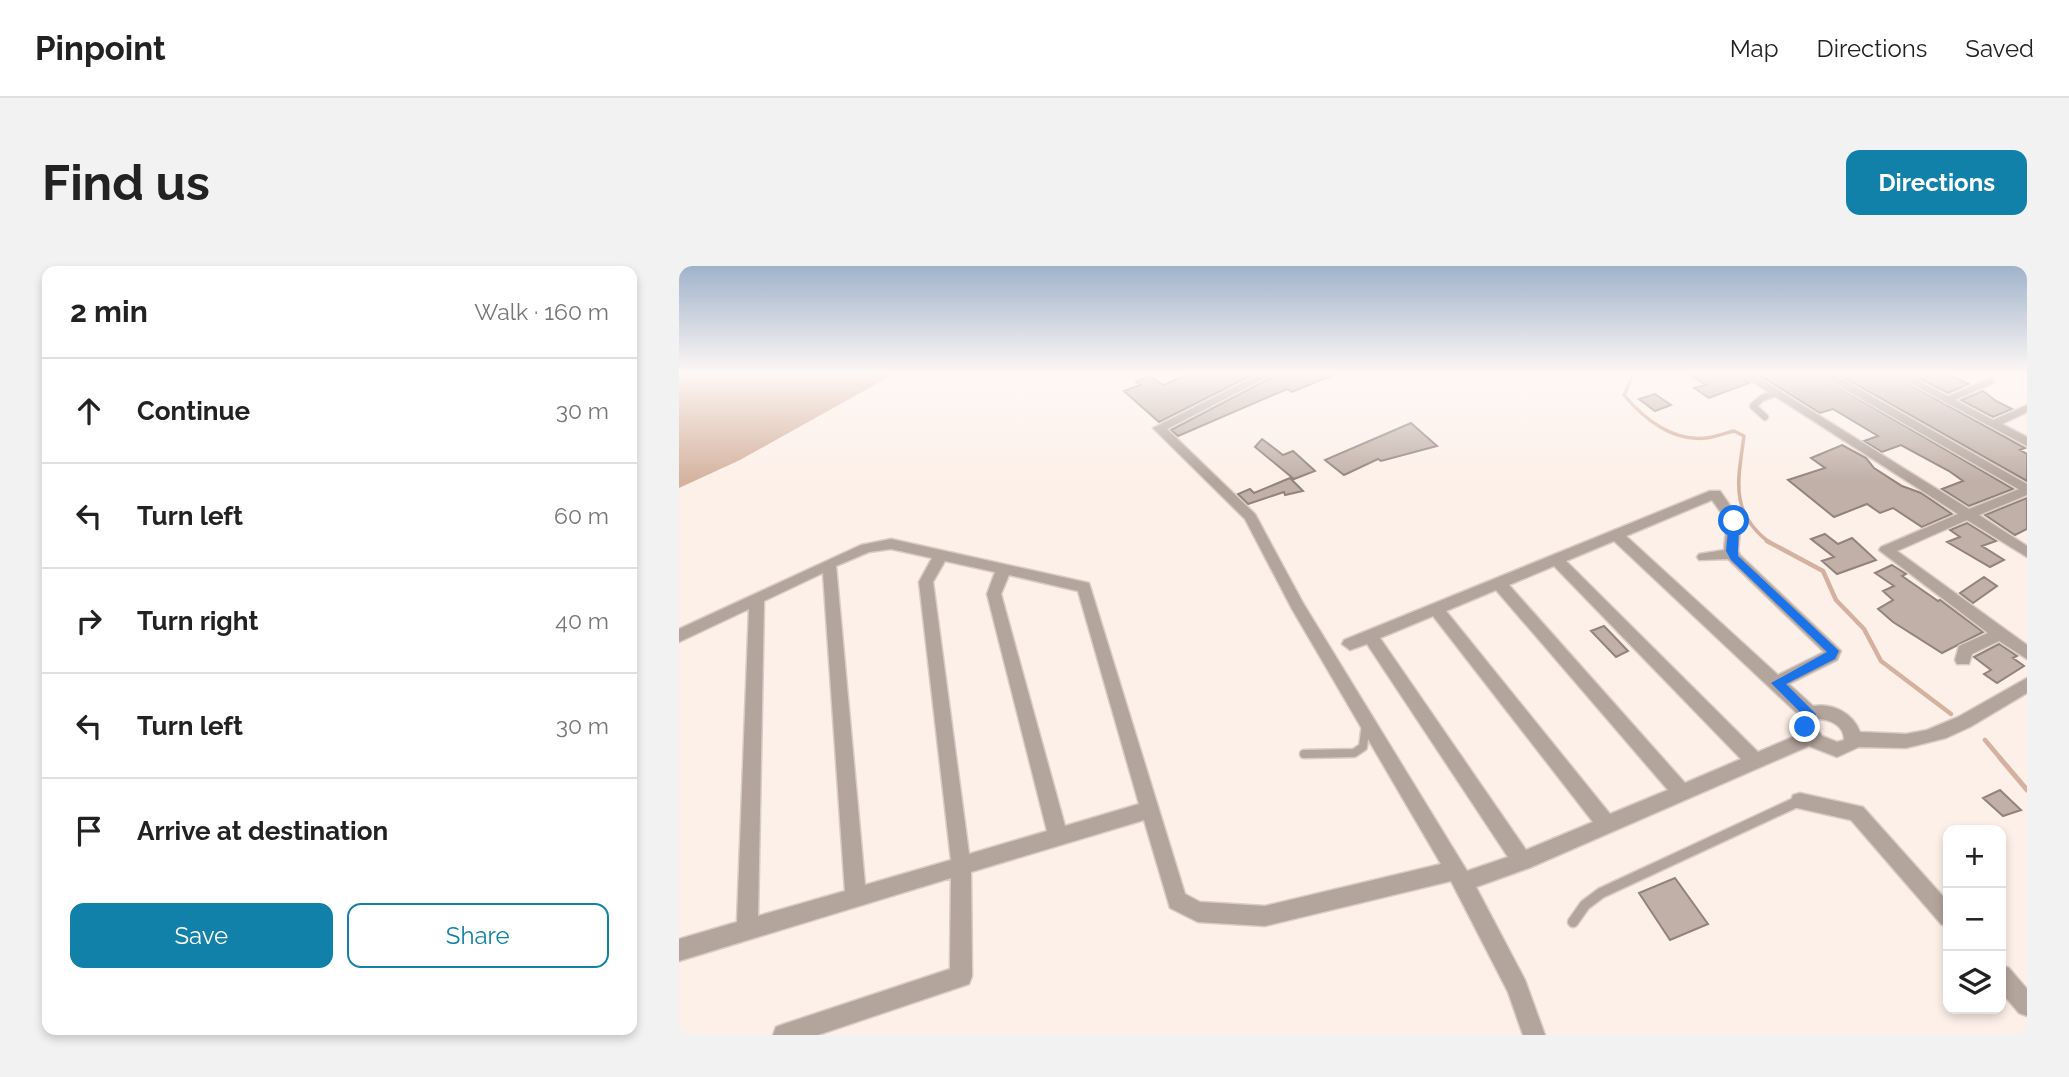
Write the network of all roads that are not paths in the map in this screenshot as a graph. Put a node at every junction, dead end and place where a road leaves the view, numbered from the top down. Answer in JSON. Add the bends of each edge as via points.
{"nodes":[{"id":1,"x":1198,"y":409,"type":"edge"},
{"id":2,"x":1756,"y":409,"type":"edge"},
{"id":3,"x":1801,"y":409,"type":"edge"},
{"id":4,"x":1885,"y":409,"type":"edge"},
{"id":5,"x":1964,"y":409,"type":"edge"},
{"id":6,"x":2025,"y":409,"type":"edge"},
{"id":7,"x":1766,"y":417,"type":"dead end"},
{"id":8,"x":1993,"y":424,"type":"junction"},
{"id":9,"x":2027,"y":442,"type":"edge"},
{"id":10,"x":2027,"y":490,"type":"edge"},
{"id":11,"x":1971,"y":516,"type":"junction"},
{"id":12,"x":1615,"y":534,"type":"junction"},
{"id":13,"x":2027,"y":552,"type":"edge"},
{"id":14,"x":1732,"y":554,"type":"junction"},
{"id":15,"x":941,"y":555,"type":"junction"},
{"id":16,"x":1704,"y":556,"type":"dead end"},
{"id":17,"x":1556,"y":559,"type":"junction"},
{"id":18,"x":829,"y":564,"type":"junction"},
{"id":19,"x":1003,"y":571,"type":"junction"},
{"id":20,"x":1499,"y":583,"type":"junction"},
{"id":21,"x":757,"y":601,"type":"junction"},
{"id":22,"x":1436,"y":609,"type":"junction"},
{"id":23,"x":2000,"y":634,"type":"junction"},
{"id":24,"x":679,"y":636,"type":"edge"},
{"id":25,"x":1370,"y":636,"type":"junction"},
{"id":26,"x":1350,"y":644,"type":"dead end"},
{"id":27,"x":2027,"y":653,"type":"edge"},
{"id":28,"x":1963,"y":660,"type":"dead end"},
{"id":29,"x":1777,"y":683,"type":"junction"},
{"id":30,"x":2027,"y":685,"type":"edge"},
{"id":31,"x":1810,"y":714,"type":"junction"},
{"id":32,"x":1367,"y":719,"type":"junction"},
{"id":33,"x":1811,"y":737,"type":"junction"},
{"id":34,"x":1854,"y":739,"type":"junction"},
{"id":35,"x":1304,"y":754,"type":"dead end"},
{"id":36,"x":1756,"y":762,"type":"junction"},
{"id":37,"x":1682,"y":793,"type":"junction"},
{"id":38,"x":1800,"y":801,"type":"joint"},
{"id":39,"x":1149,"y":810,"type":"junction"},
{"id":40,"x":1607,"y":825,"type":"junction"},
{"id":41,"x":1058,"y":837,"type":"junction"},
{"id":42,"x":1522,"y":861,"type":"junction"},
{"id":43,"x":961,"y":866,"type":"junction"},
{"id":44,"x":1460,"y":876,"type":"junction"},
{"id":45,"x":856,"y":897,"type":"junction"},
{"id":46,"x":1943,"y":911,"type":"edge"},
{"id":47,"x":1573,"y":922,"type":"dead end"},
{"id":48,"x":747,"y":930,"type":"junction"},
{"id":49,"x":679,"y":950,"type":"edge"},
{"id":50,"x":2006,"y":982,"type":"edge"},
{"id":51,"x":2027,"y":1005,"type":"edge"},
{"id":52,"x":784,"y":1035,"type":"edge"},
{"id":53,"x":1534,"y":1035,"type":"edge"}],
"edges":[{"from":1,"to":32,"type":"street","via":[[1159,428],[1250,517]]},
{"from":2,"to":7,"type":"lane"},
{"from":3,"to":11,"type":"street"},
{"from":4,"to":10,"type":"street"},
{"from":5,"to":8,"type":"street"},
{"from":6,"to":8,"type":"street"},
{"from":8,"to":9,"type":"street"},
{"from":10,"to":11,"type":"street"},
{"from":11,"to":13,"type":"street"},
{"from":11,"to":23,"type":"street","via":[[1886,550]]},
{"from":12,"to":14,"type":"street","via":[[1714,494],[1734,521]]},
{"from":12,"to":17,"type":"street"},
{"from":12,"to":29,"type":"street"},
{"from":14,"to":16,"type":"street"},
{"from":14,"to":29,"type":"street","via":[[1833,651]]},
{"from":15,"to":18,"type":"street","via":[[891,544],[866,548]]},
{"from":15,"to":19,"type":"street"},
{"from":15,"to":43,"type":"street","via":[[926,582]]},
{"from":17,"to":20,"type":"street"},
{"from":17,"to":36,"type":"street"},
{"from":18,"to":21,"type":"street"},
{"from":18,"to":45,"type":"street"},
{"from":19,"to":39,"type":"street","via":[[1084,587]]},
{"from":19,"to":41,"type":"street","via":[[994,594]]},
{"from":20,"to":22,"type":"street"},
{"from":20,"to":37,"type":"street"},
{"from":21,"to":24,"type":"street"},
{"from":21,"to":48,"type":"street"},
{"from":22,"to":25,"type":"street"},
{"from":22,"to":40,"type":"street"},
{"from":23,"to":27,"type":"street"},
{"from":23,"to":28,"type":"street","via":[[1965,650]]},
{"from":25,"to":26,"type":"street"},
{"from":25,"to":42,"type":"street"},
{"from":29,"to":31,"type":"street"},
{"from":30,"to":34,"type":"street","via":[[1943,734],[1889,744]]},
{"from":31,"to":33,"type":"street","via":[[1805,722]]},
{"from":31,"to":34,"type":"street","via":[[1821,712],[1841,719]]},
{"from":32,"to":35,"type":"lane","via":[[1363,747],[1354,753]]},
{"from":32,"to":44,"type":"street"},
{"from":33,"to":34,"type":"street","via":[[1837,750],[1849,747]]},
{"from":33,"to":36,"type":"street"},
{"from":36,"to":37,"type":"street"},
{"from":37,"to":40,"type":"street"},
{"from":38,"to":46,"type":"street","via":[[1856,813]]},
{"from":38,"to":47,"type":"lane","via":[[1601,893]]},
{"from":39,"to":41,"type":"street"},
{"from":39,"to":44,"type":"street","via":[[1177,901],[1198,912],[1265,916]]},
{"from":40,"to":42,"type":"street"},
{"from":41,"to":43,"type":"street"},
{"from":42,"to":44,"type":"street"},
{"from":43,"to":45,"type":"street"},
{"from":43,"to":52,"type":"street","via":[[961,976]]},
{"from":44,"to":53,"type":"street","via":[[1517,988]]},
{"from":45,"to":48,"type":"street"},
{"from":48,"to":49,"type":"street"},
{"from":50,"to":51,"type":"street"}]}
